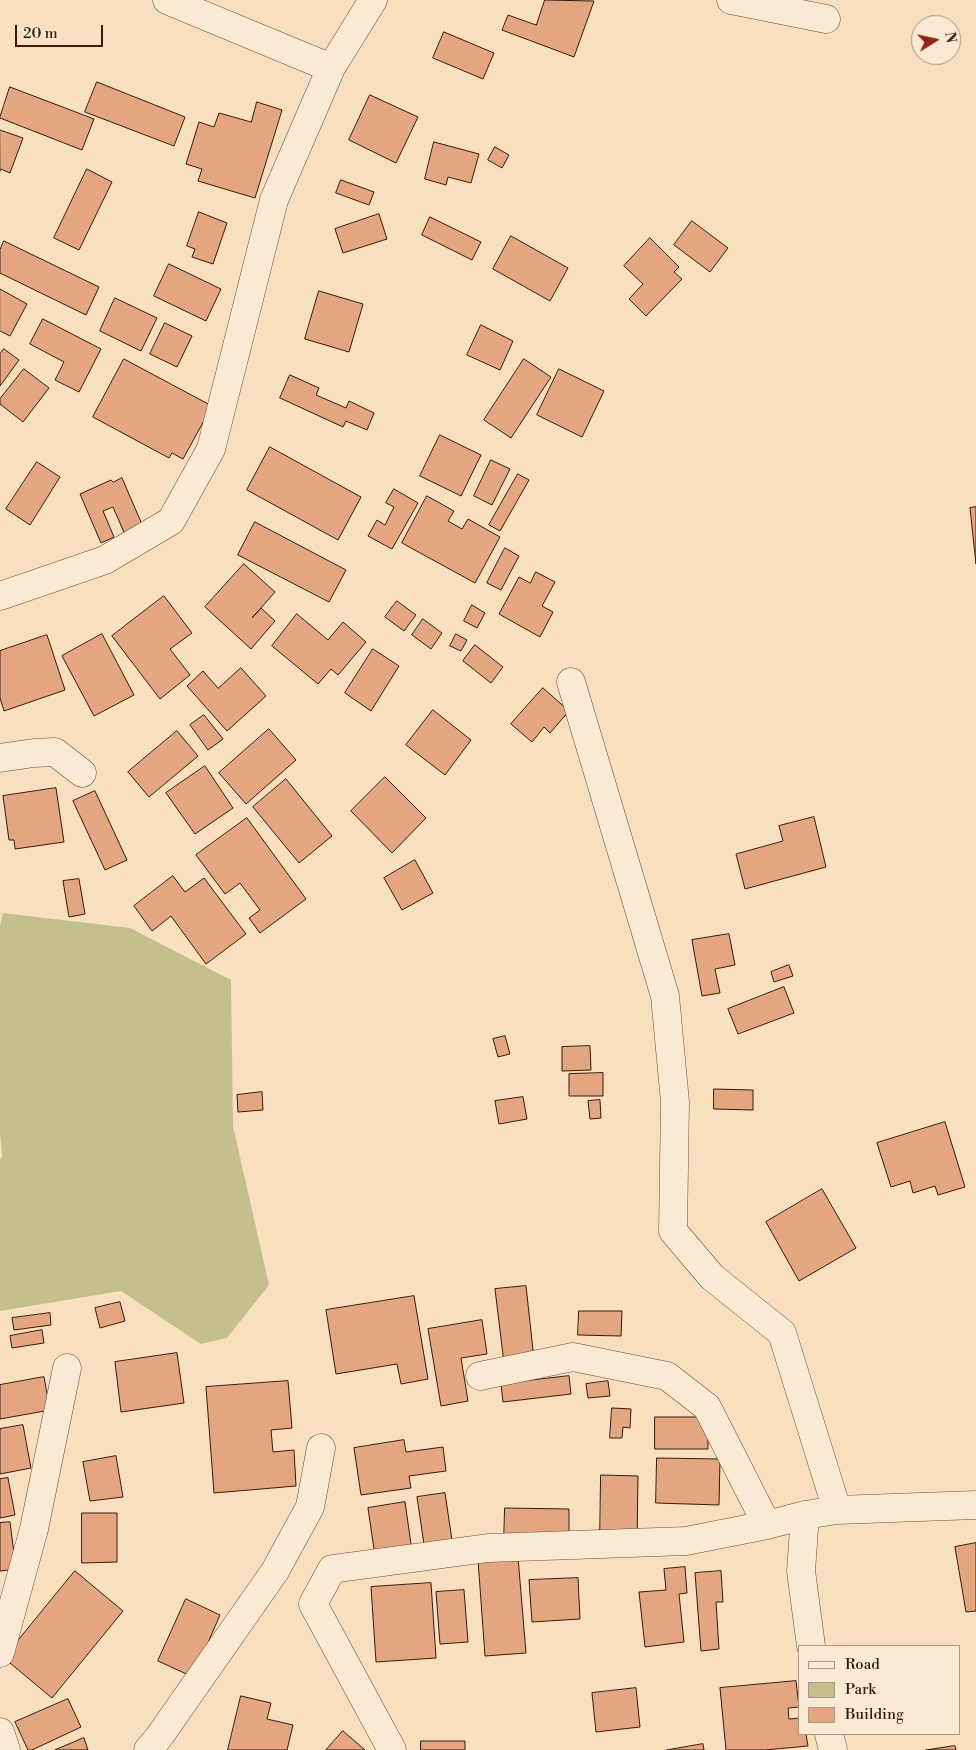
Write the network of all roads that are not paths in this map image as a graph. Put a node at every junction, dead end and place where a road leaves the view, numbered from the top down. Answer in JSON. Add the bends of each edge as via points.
{"nodes":[{"id":1,"x":167,"y":0,"type":"edge"},
{"id":2,"x":373,"y":0,"type":"edge"},
{"id":3,"x":731,"y":0,"type":"edge"},
{"id":4,"x":826,"y":19,"type":"dead end"},
{"id":5,"x":331,"y":68,"type":"junction"},
{"id":6,"x":0,"y":596,"type":"edge"},
{"id":7,"x":571,"y":682,"type":"dead end"},
{"id":8,"x":0,"y":758,"type":"edge"},
{"id":9,"x":82,"y":773,"type":"dead end"},
{"id":10,"x":67,"y":1368,"type":"dead end"},
{"id":11,"x":480,"y":1376,"type":"dead end"},
{"id":12,"x":321,"y":1448,"type":"dead end"},
{"id":13,"x":976,"y":1505,"type":"edge"},
{"id":14,"x":837,"y":1510,"type":"junction"},
{"id":15,"x":805,"y":1515,"type":"junction"},
{"id":16,"x":767,"y":1525,"type":"junction"},
{"id":17,"x":811,"y":1645,"type":"edge"},
{"id":18,"x":0,"y":1653,"type":"edge"},
{"id":19,"x":0,"y":1732,"type":"edge"},
{"id":20,"x":828,"y":1735,"type":"edge"},
{"id":21,"x":159,"y":1746,"type":"edge"},
{"id":22,"x":6,"y":1750,"type":"edge"},
{"id":23,"x":392,"y":1750,"type":"edge"},
{"id":24,"x":833,"y":1750,"type":"edge"}],
"edges":[{"from":1,"to":5,"type":"street"},
{"from":2,"to":5,"type":"street"},
{"from":3,"to":4,"type":"street"},
{"from":5,"to":6,"type":"street","via":[[274,200],[211,449],[171,522],[105,560]]},
{"from":7,"to":14,"type":"street","via":[[664,996],[675,1102],[673,1231],[712,1277],[782,1333]]},
{"from":8,"to":9,"type":"street","via":[[54,752]]},
{"from":10,"to":18,"type":"street","via":[[34,1529]]},
{"from":11,"to":16,"type":"street","via":[[573,1357],[667,1376],[707,1407]]},
{"from":12,"to":21,"type":"street","via":[[310,1507],[275,1571]]},
{"from":13,"to":14,"type":"street"},
{"from":14,"to":15,"type":"street"},
{"from":15,"to":16,"type":"street"},
{"from":15,"to":17,"type":"street","via":[[801,1571]]},
{"from":16,"to":23,"type":"street","via":[[686,1541],[488,1548],[332,1569],[313,1604]]},
{"from":19,"to":22,"type":"street"},
{"from":20,"to":24,"type":"street"}]}
